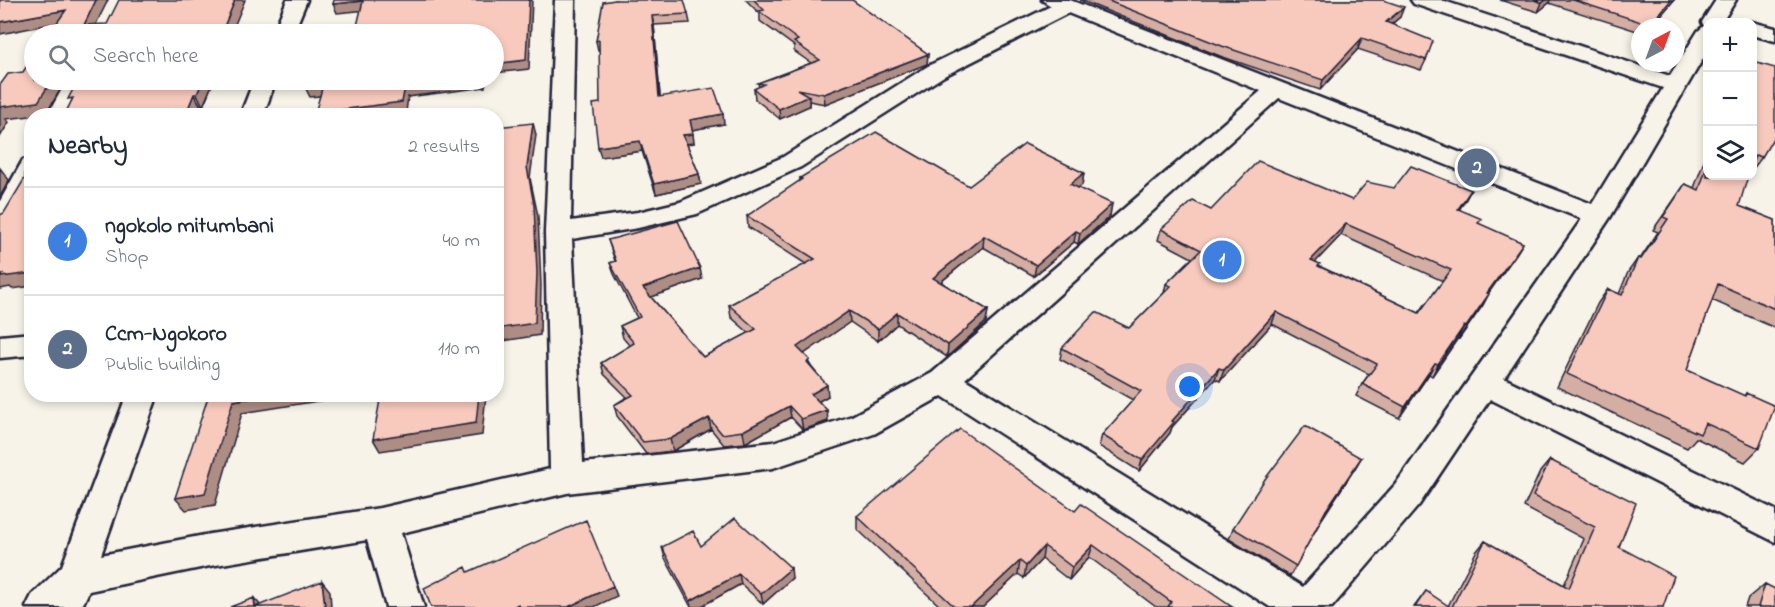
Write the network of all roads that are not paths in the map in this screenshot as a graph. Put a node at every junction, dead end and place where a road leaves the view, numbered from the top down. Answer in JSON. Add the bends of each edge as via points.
{"nodes":[{"id":1,"x":297,"y":0,"type":"edge"},
{"id":2,"x":565,"y":0,"type":"edge"},
{"id":3,"x":1421,"y":0,"type":"edge"},
{"id":4,"x":1058,"y":3,"type":"edge"},
{"id":5,"x":287,"y":24,"type":"edge"},
{"id":6,"x":1757,"y":30,"type":"edge"},
{"id":7,"x":1775,"y":35,"type":"edge"},
{"id":8,"x":1703,"y":42,"type":"edge"},
{"id":9,"x":1675,"y":85,"type":"junction"},
{"id":10,"x":1277,"y":88,"type":"junction"},
{"id":11,"x":72,"y":90,"type":"edge"},
{"id":12,"x":261,"y":90,"type":"edge"},
{"id":13,"x":62,"y":108,"type":"edge"},
{"id":14,"x":254,"y":108,"type":"edge"},
{"id":15,"x":24,"y":180,"type":"edge"},
{"id":16,"x":1598,"y":216,"type":"junction"},
{"id":17,"x":0,"y":219,"type":"edge"},
{"id":18,"x":558,"y":232,"type":"junction"},
{"id":19,"x":24,"y":345,"type":"edge"},
{"id":20,"x":0,"y":347,"type":"edge"},
{"id":21,"x":943,"y":381,"type":"junction"},
{"id":22,"x":1484,"y":382,"type":"junction"},
{"id":23,"x":140,"y":402,"type":"edge"},
{"id":24,"x":567,"y":479,"type":"junction"},
{"id":25,"x":380,"y":523,"type":"junction"},
{"id":26,"x":1775,"y":527,"type":"edge"},
{"id":27,"x":70,"y":592,"type":"edge"},
{"id":28,"x":45,"y":607,"type":"edge"},
{"id":29,"x":405,"y":607,"type":"edge"},
{"id":30,"x":1302,"y":607,"type":"edge"},
{"id":31,"x":1310,"y":607,"type":"edge"}],
"edges":[{"from":1,"to":5,"type":"street"},
{"from":2,"to":18,"type":"street"},
{"from":3,"to":9,"type":"street"},
{"from":4,"to":10,"type":"street"},
{"from":4,"to":18,"type":"street","via":[[936,71],[792,162],[688,208]]},
{"from":6,"to":7,"type":"street"},
{"from":8,"to":9,"type":"street"},
{"from":9,"to":16,"type":"street"},
{"from":10,"to":16,"type":"street"},
{"from":10,"to":21,"type":"street"},
{"from":11,"to":13,"type":"street"},
{"from":12,"to":14,"type":"street"},
{"from":15,"to":17,"type":"street"},
{"from":16,"to":22,"type":"street"},
{"from":18,"to":24,"type":"street"},
{"from":19,"to":20,"type":"street"},
{"from":21,"to":24,"type":"street","via":[[863,425],[773,455]]},
{"from":21,"to":30,"type":"street"},
{"from":22,"to":26,"type":"street"},
{"from":22,"to":31,"type":"street","via":[[1407,495]]},
{"from":23,"to":27,"type":"street"},
{"from":24,"to":25,"type":"street"},
{"from":25,"to":27,"type":"street","via":[[210,550]]},
{"from":25,"to":29,"type":"street"},
{"from":27,"to":28,"type":"street"}]}
